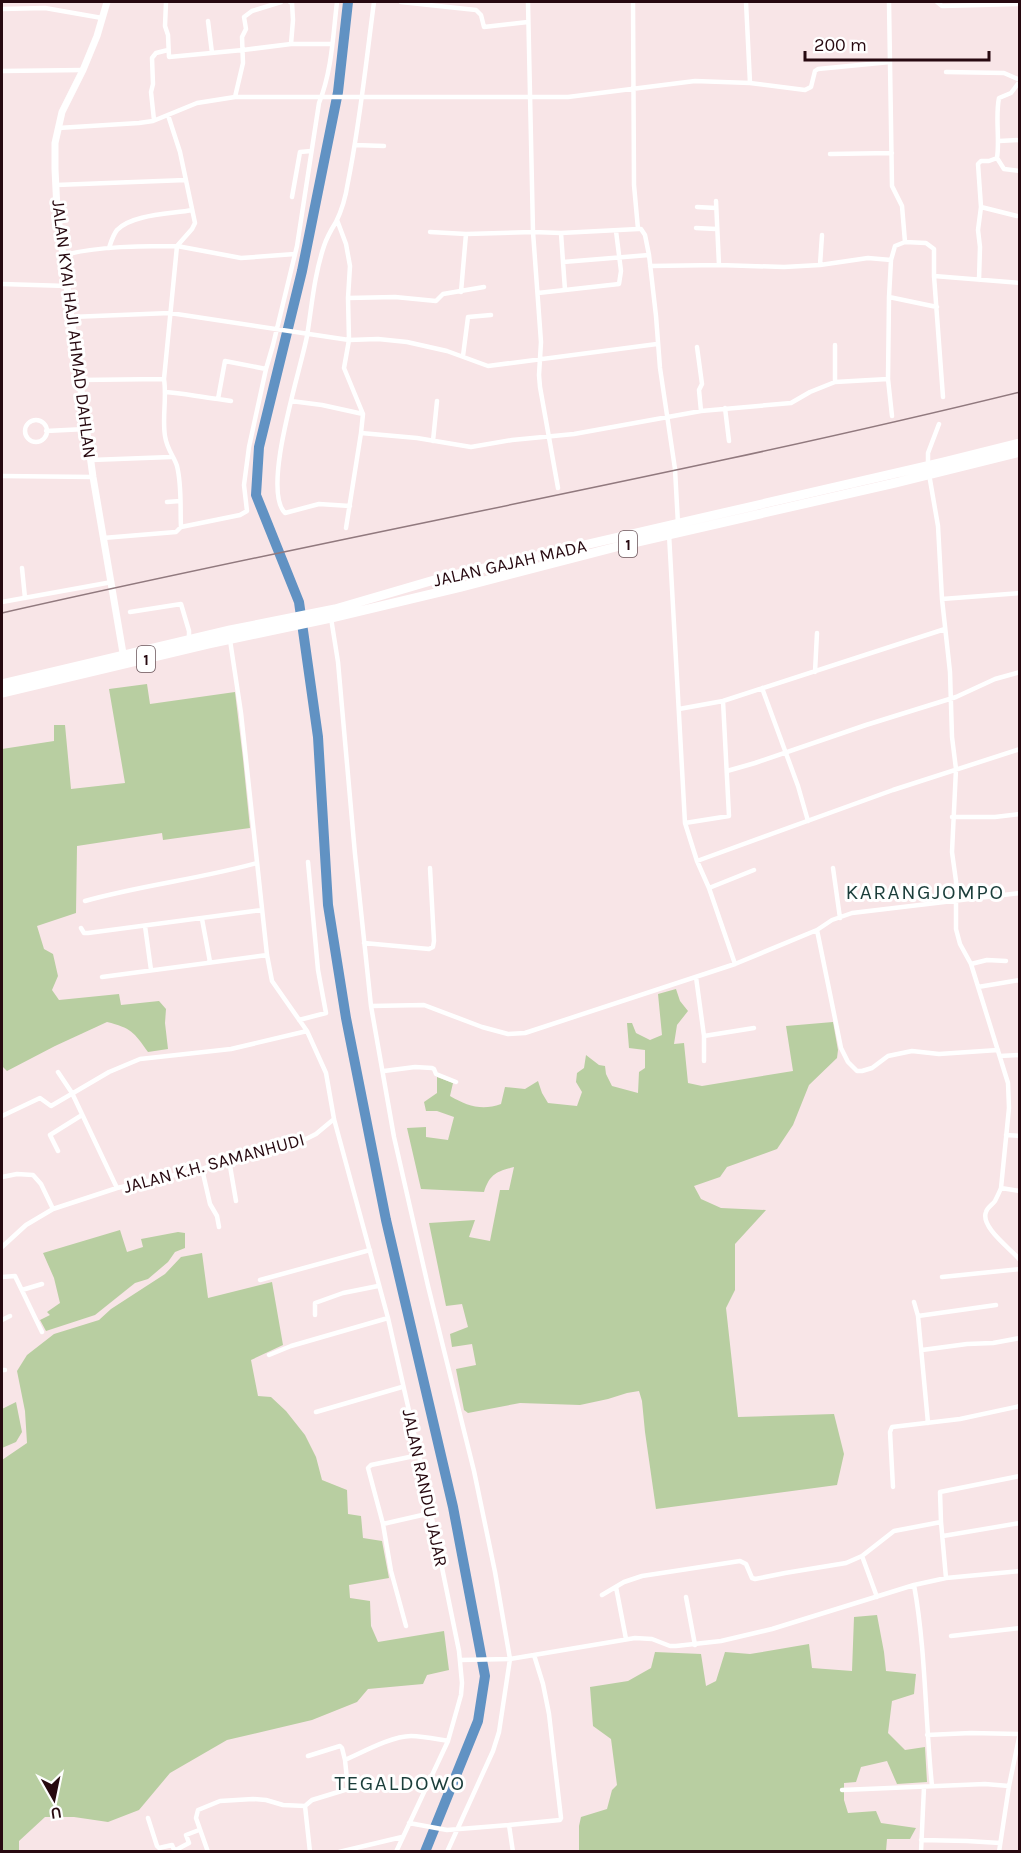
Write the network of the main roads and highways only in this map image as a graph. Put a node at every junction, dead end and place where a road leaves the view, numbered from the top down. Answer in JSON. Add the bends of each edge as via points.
{"nodes":[{"id":1,"x":1020,"y":443,"type":"edge"},
{"id":2,"x":1020,"y":452,"type":"edge"},
{"id":3,"x":937,"y":468,"type":"junction"},
{"id":4,"x":317,"y":617,"type":"junction"},
{"id":5,"x":289,"y":623,"type":"junction"},
{"id":6,"x":124,"y":660,"type":"junction"},
{"id":7,"x":60,"y":675,"type":"junction"},
{"id":8,"x":2,"y":684,"type":"edge"},
{"id":9,"x":2,"y":693,"type":"edge"}],
"edges":[{"from":1,"to":3,"type":"highway","name":"JALAN GAJAH MADA","number":"1"},
{"from":2,"to":3,"type":"highway","name":"JALAN GAJAH MADA","number":"1"},
{"from":3,"to":4,"type":"highway","name":"JALAN GAJAH MADA","number":"1","via":[[441,578]]},
{"from":3,"to":4,"type":"highway","name":"JALAN GAJAH MADA","number":"1","via":[[331,618]]},
{"from":4,"to":5,"type":"highway","name":"JALAN GAJAH MADA","number":"1"},
{"from":5,"to":6,"type":"highway","name":"JALAN GAJAH MADA","number":"1","via":[[230,640]]},
{"from":5,"to":6,"type":"highway","name":"JALAN GAJAH MADA","number":"1","via":[[189,640]]},
{"from":6,"to":7,"type":"highway","name":"JALAN GAJAH MADA","number":"1"},
{"from":7,"to":8,"type":"highway","name":"JALAN GAJAH MADA","number":"1"},
{"from":7,"to":9,"type":"highway","name":"JALAN GAJAH MADA","number":"1"}]}
